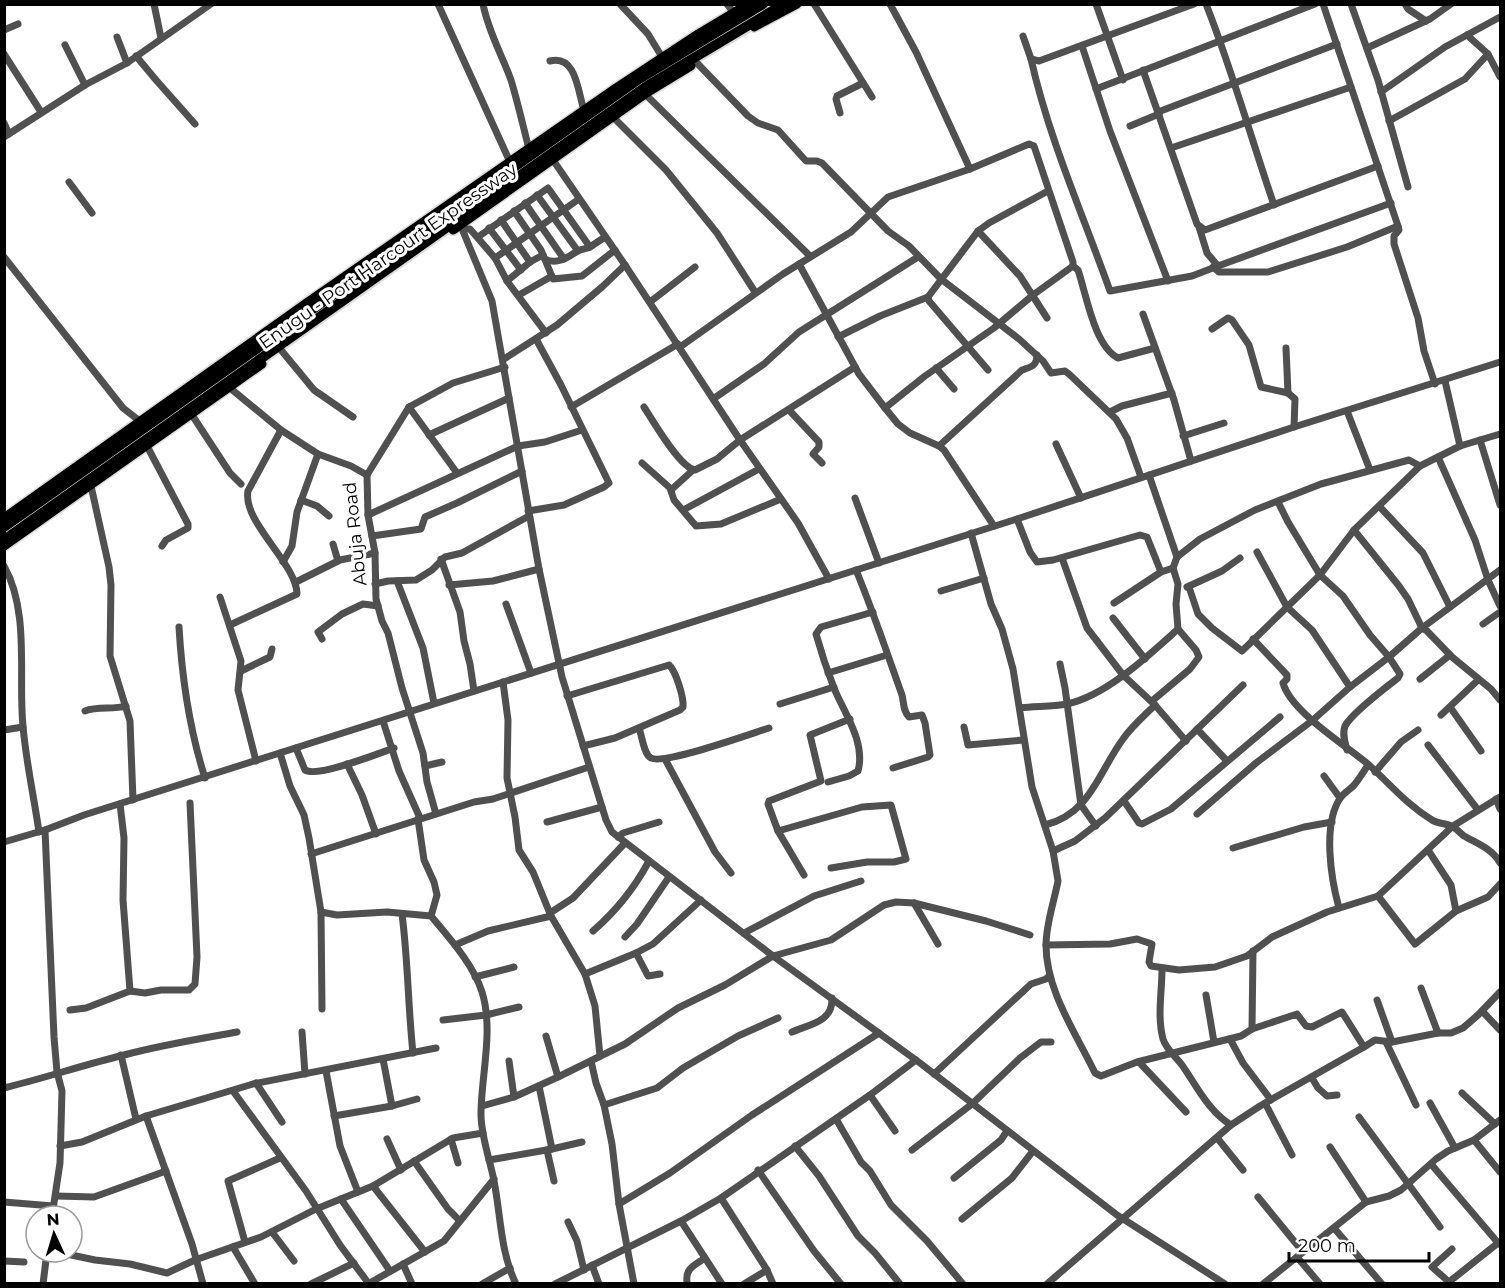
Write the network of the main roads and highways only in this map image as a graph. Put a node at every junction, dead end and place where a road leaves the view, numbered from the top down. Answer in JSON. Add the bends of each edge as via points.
{"nodes":[{"id":1,"x":748,"y":4,"type":"edge"},
{"id":2,"x":763,"y":4,"type":"edge"},
{"id":3,"x":784,"y":4,"type":"edge"},
{"id":4,"x":797,"y":4,"type":"edge"},
{"id":5,"x":4,"y":518,"type":"edge"},
{"id":6,"x":4,"y":527,"type":"edge"},
{"id":7,"x":4,"y":540,"type":"edge"},
{"id":8,"x":4,"y":546,"type":"edge"}],
"edges":[{"from":1,"to":5,"type":"main road","name":"Enugu - Port Harcourt Expressway","via":[[584,110]]},
{"from":2,"to":6,"type":"highway","name":"Enugu - Port Harcourt Expressway","via":[[639,80]]},
{"from":3,"to":7,"type":"highway","name":"Enugu - Port Harcourt Expressway","via":[[647,86]]},
{"from":4,"to":8,"type":"main road","name":"Enugu - Port Harcourt Expressway","via":[[645,94],[462,227]]}]}
